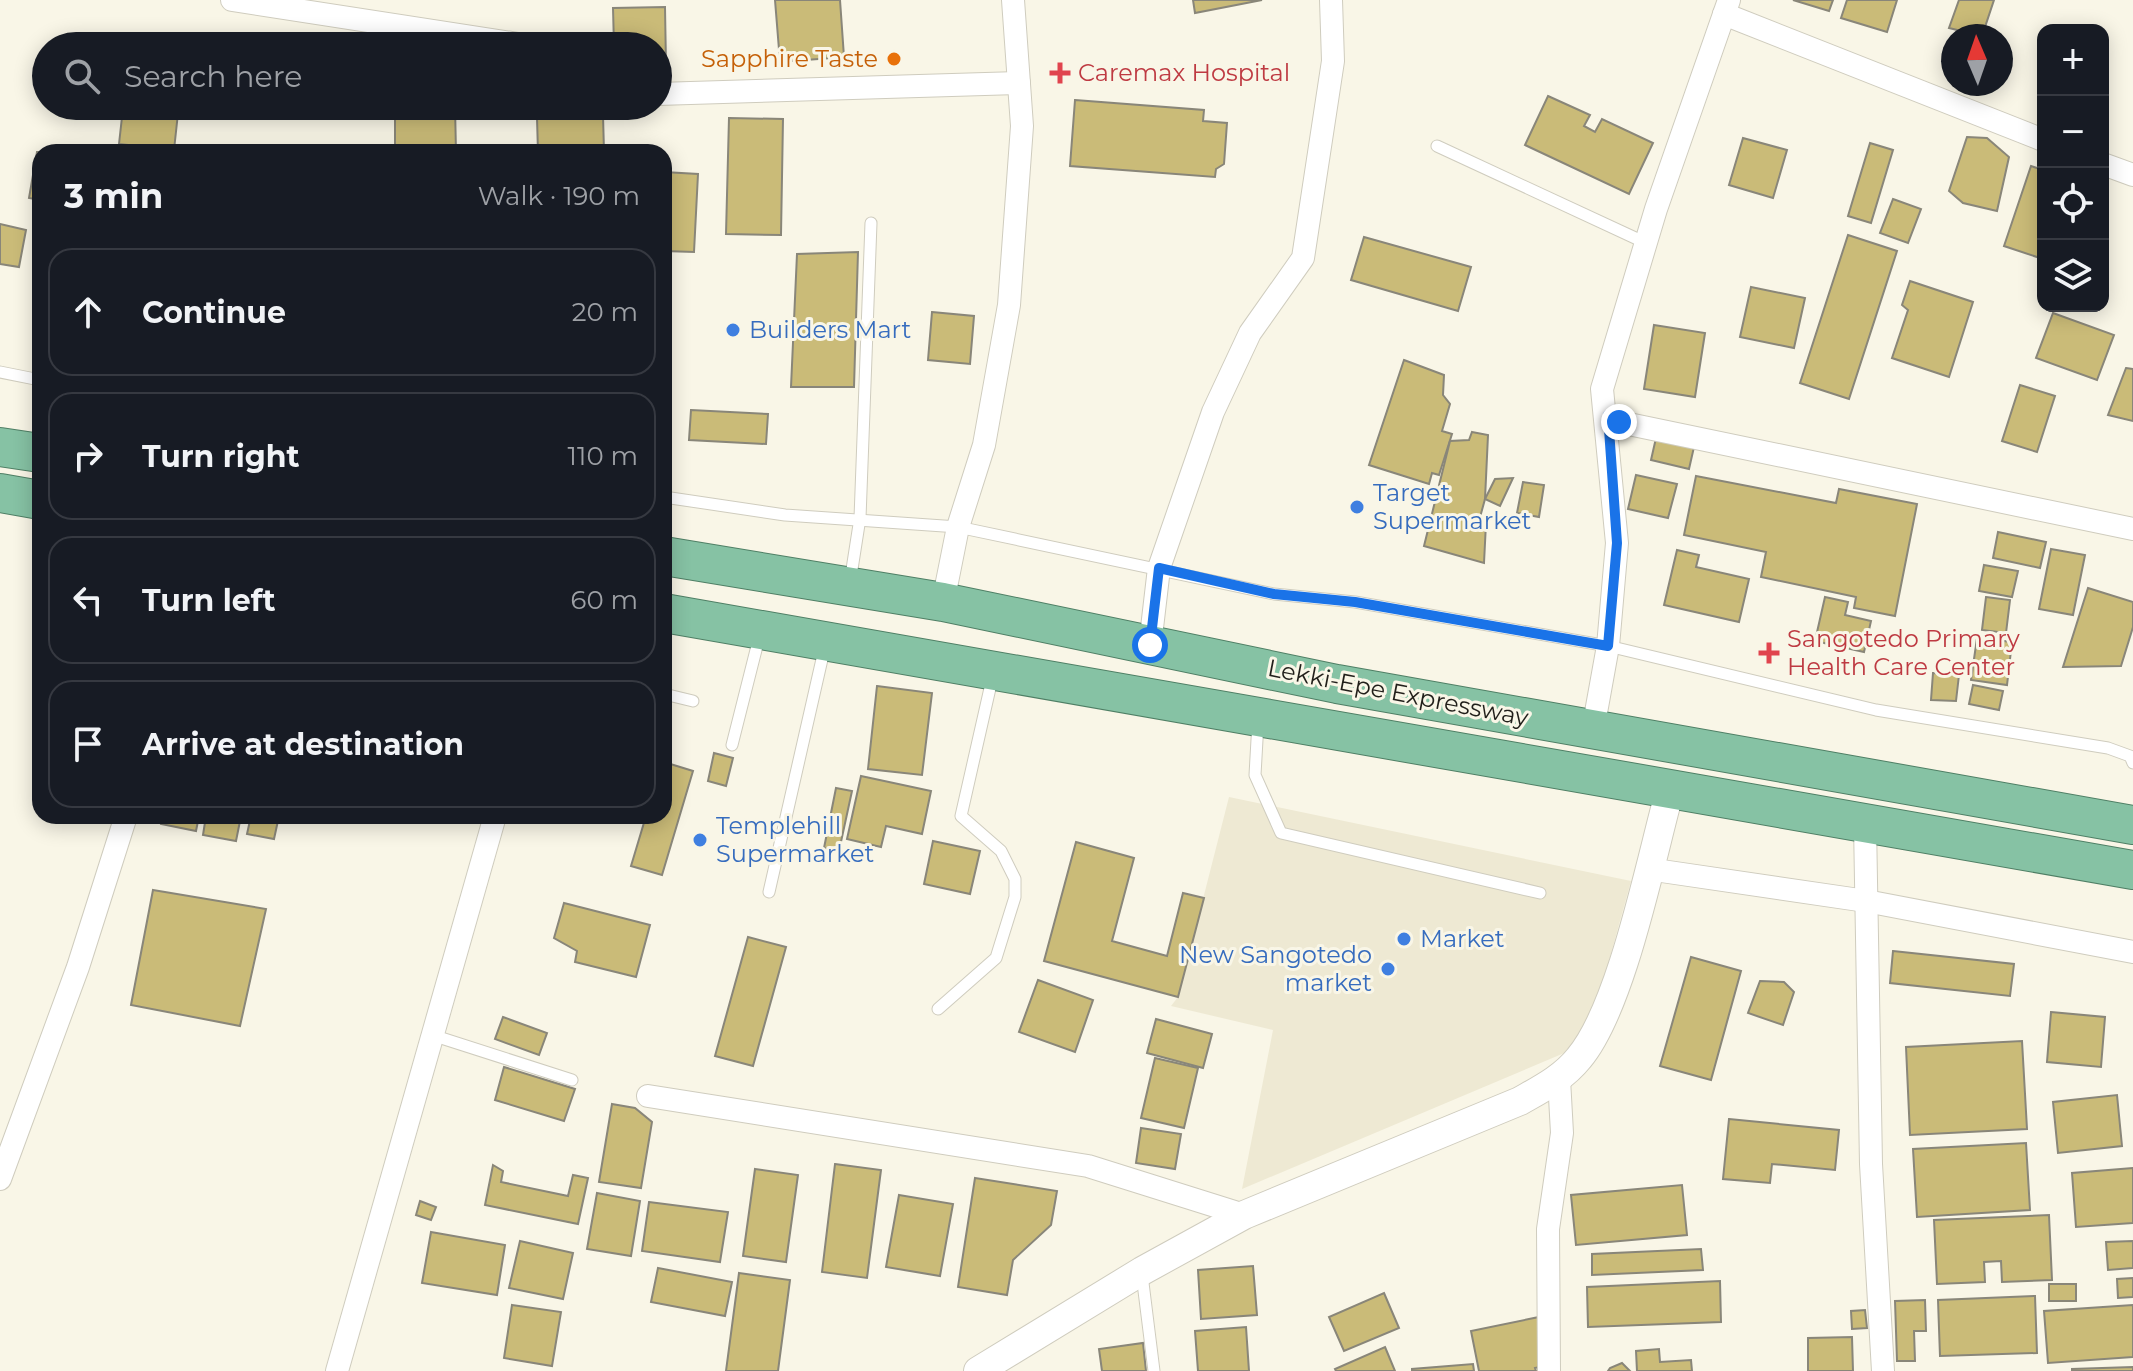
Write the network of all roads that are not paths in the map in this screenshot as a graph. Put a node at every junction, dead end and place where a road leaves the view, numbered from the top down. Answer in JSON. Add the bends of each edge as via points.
{"nodes":[{"id":1,"x":232,"y":0,"type":"edge"},
{"id":2,"x":1013,"y":0,"type":"edge"},
{"id":3,"x":1331,"y":0,"type":"edge"},
{"id":4,"x":1727,"y":7,"type":"edge"},
{"id":5,"x":440,"y":32,"type":"edge"},
{"id":6,"x":1019,"y":83,"type":"junction"},
{"id":7,"x":672,"y":94,"type":"edge"},
{"id":8,"x":2037,"y":137,"type":"edge"},
{"id":9,"x":1437,"y":146,"type":"dead end"},
{"id":10,"x":2109,"y":166,"type":"edge"},
{"id":11,"x":2133,"y":175,"type":"edge"},
{"id":12,"x":871,"y":223,"type":"dead end"},
{"id":13,"x":1646,"y":243,"type":"junction"},
{"id":14,"x":0,"y":372,"type":"edge"},
{"id":15,"x":32,"y":378,"type":"edge"},
{"id":16,"x":1608,"y":415,"type":"junction"},
{"id":17,"x":0,"y":447,"type":"edge"},
{"id":18,"x":32,"y":452,"type":"edge"},
{"id":19,"x":0,"y":493,"type":"edge"},
{"id":20,"x":672,"y":498,"type":"edge"},
{"id":21,"x":32,"y":499,"type":"edge"},
{"id":22,"x":860,"y":518,"type":"junction"},
{"id":23,"x":958,"y":527,"type":"junction"},
{"id":24,"x":2133,"y":529,"type":"edge"},
{"id":25,"x":672,"y":557,"type":"edge"},
{"id":26,"x":1159,"y":568,"type":"junction"},
{"id":27,"x":850,"y":587,"type":"junction"},
{"id":28,"x":943,"y":602,"type":"junction"},
{"id":29,"x":672,"y":614,"type":"edge"},
{"id":30,"x":761,"y":630,"type":"junction"},
{"id":31,"x":826,"y":641,"type":"junction"},
{"id":32,"x":1150,"y":645,"type":"junction"},
{"id":33,"x":1608,"y":646,"type":"junction"},
{"id":34,"x":994,"y":671,"type":"junction"},
{"id":35,"x":672,"y":696,"type":"edge"},
{"id":36,"x":693,"y":701,"type":"dead end"},
{"id":37,"x":1258,"y":717,"type":"junction"},
{"id":38,"x":1593,"y":729,"type":"junction"},
{"id":39,"x":732,"y":745,"type":"dead end"},
{"id":40,"x":2133,"y":763,"type":"edge"},
{"id":41,"x":1670,"y":790,"type":"junction"},
{"id":42,"x":123,"y":824,"type":"edge"},
{"id":43,"x":493,"y":824,"type":"edge"},
{"id":44,"x":1865,"y":824,"type":"junction"},
{"id":45,"x":2133,"y":824,"type":"edge"},
{"id":46,"x":1648,"y":869,"type":"junction"},
{"id":47,"x":2133,"y":870,"type":"edge"},
{"id":48,"x":769,"y":892,"type":"dead end"},
{"id":49,"x":1540,"y":893,"type":"dead end"},
{"id":50,"x":1866,"y":901,"type":"junction"},
{"id":51,"x":2133,"y":952,"type":"edge"},
{"id":52,"x":938,"y":1009,"type":"dead end"},
{"id":53,"x":435,"y":1036,"type":"junction"},
{"id":54,"x":1559,"y":1079,"type":"junction"},
{"id":55,"x":572,"y":1080,"type":"dead end"},
{"id":56,"x":648,"y":1096,"type":"dead end"},
{"id":57,"x":0,"y":1179,"type":"edge"},
{"id":58,"x":1244,"y":1215,"type":"junction"},
{"id":59,"x":1142,"y":1271,"type":"junction"},
{"id":60,"x":337,"y":1371,"type":"edge"},
{"id":61,"x":978,"y":1371,"type":"edge"},
{"id":62,"x":1154,"y":1371,"type":"edge"},
{"id":63,"x":1549,"y":1371,"type":"edge"},
{"id":64,"x":1883,"y":1371,"type":"edge"}],
"edges":[{"from":1,"to":5,"type":"street"},
{"from":2,"to":6,"type":"street"},
{"from":3,"to":26,"type":"street","via":[[1333,61],[1303,258],[1250,333],[1213,412]]},
{"from":4,"to":8,"type":"street"},
{"from":4,"to":13,"type":"street"},
{"from":6,"to":7,"type":"street"},
{"from":6,"to":23,"type":"street","via":[[1022,126],[1009,305],[984,445]]},
{"from":9,"to":13,"type":"lane"},
{"from":10,"to":11,"type":"street"},
{"from":12,"to":22,"type":"lane"},
{"from":13,"to":16,"type":"street","via":[[1602,389]]},
{"from":14,"to":15,"type":"lane"},
{"from":16,"to":24,"type":"street","via":[[1619,422]]},
{"from":16,"to":33,"type":"street","via":[[1617,543]]},
{"from":17,"to":18,"type":"highway"},
{"from":19,"to":21,"type":"highway"},
{"from":20,"to":22,"type":"lane","via":[[785,515]]},
{"from":22,"to":23,"type":"lane"},
{"from":22,"to":27,"type":"lane"},
{"from":23,"to":26,"type":"lane"},
{"from":23,"to":28,"type":"street"},
{"from":25,"to":27,"type":"highway","name":"Lekki-Epe Expressway"},
{"from":26,"to":32,"type":"street"},
{"from":26,"to":33,"type":"lane","via":[[1274,594],[1355,602]]},
{"from":27,"to":28,"type":"highway","name":"Lekki-Epe Expressway"},
{"from":28,"to":32,"type":"highway","name":"Lekki-Epe Expressway"},
{"from":29,"to":30,"type":"highway","name":"Lekki-Epe Expressway"},
{"from":30,"to":31,"type":"highway","name":"Lekki-Epe Expressway"},
{"from":30,"to":39,"type":"lane"},
{"from":31,"to":34,"type":"highway","name":"Lekki-Epe Expressway"},
{"from":31,"to":48,"type":"lane"},
{"from":32,"to":38,"type":"highway","name":"Lekki-Epe Expressway"},
{"from":33,"to":38,"type":"street"},
{"from":33,"to":40,"type":"lane","via":[[1876,710],[2108,748],[2130,756]]},
{"from":34,"to":37,"type":"highway","name":"Lekki-Epe Expressway"},
{"from":34,"to":52,"type":"lane","via":[[961,816],[1001,851],[1015,879],[1015,897],[996,958]]},
{"from":35,"to":36,"type":"lane"},
{"from":37,"to":41,"type":"highway","name":"Lekki-Epe Expressway"},
{"from":37,"to":49,"type":"lane","via":[[1255,775],[1281,833]]},
{"from":38,"to":45,"type":"highway","name":"Lekki-Epe Expressway"},
{"from":41,"to":44,"type":"highway","name":"Lekki-Epe Expressway"},
{"from":41,"to":46,"type":"street"},
{"from":42,"to":57,"type":"street","via":[[78,967]]},
{"from":43,"to":53,"type":"street"},
{"from":44,"to":47,"type":"highway","name":"Lekki-Epe Expressway"},
{"from":44,"to":50,"type":"street"},
{"from":46,"to":50,"type":"street"},
{"from":46,"to":54,"type":"street","via":[[1601,1022],[1581,1057]]},
{"from":50,"to":51,"type":"street"},
{"from":50,"to":64,"type":"street","via":[[1871,1164]]},
{"from":53,"to":55,"type":"lane"},
{"from":53,"to":60,"type":"street"},
{"from":54,"to":58,"type":"street","via":[[1520,1101]]},
{"from":54,"to":63,"type":"street","via":[[1562,1133],[1548,1229]]},
{"from":56,"to":58,"type":"street","via":[[1088,1166]]},
{"from":58,"to":59,"type":"street"},
{"from":59,"to":61,"type":"street"},
{"from":59,"to":62,"type":"lane"}]}
